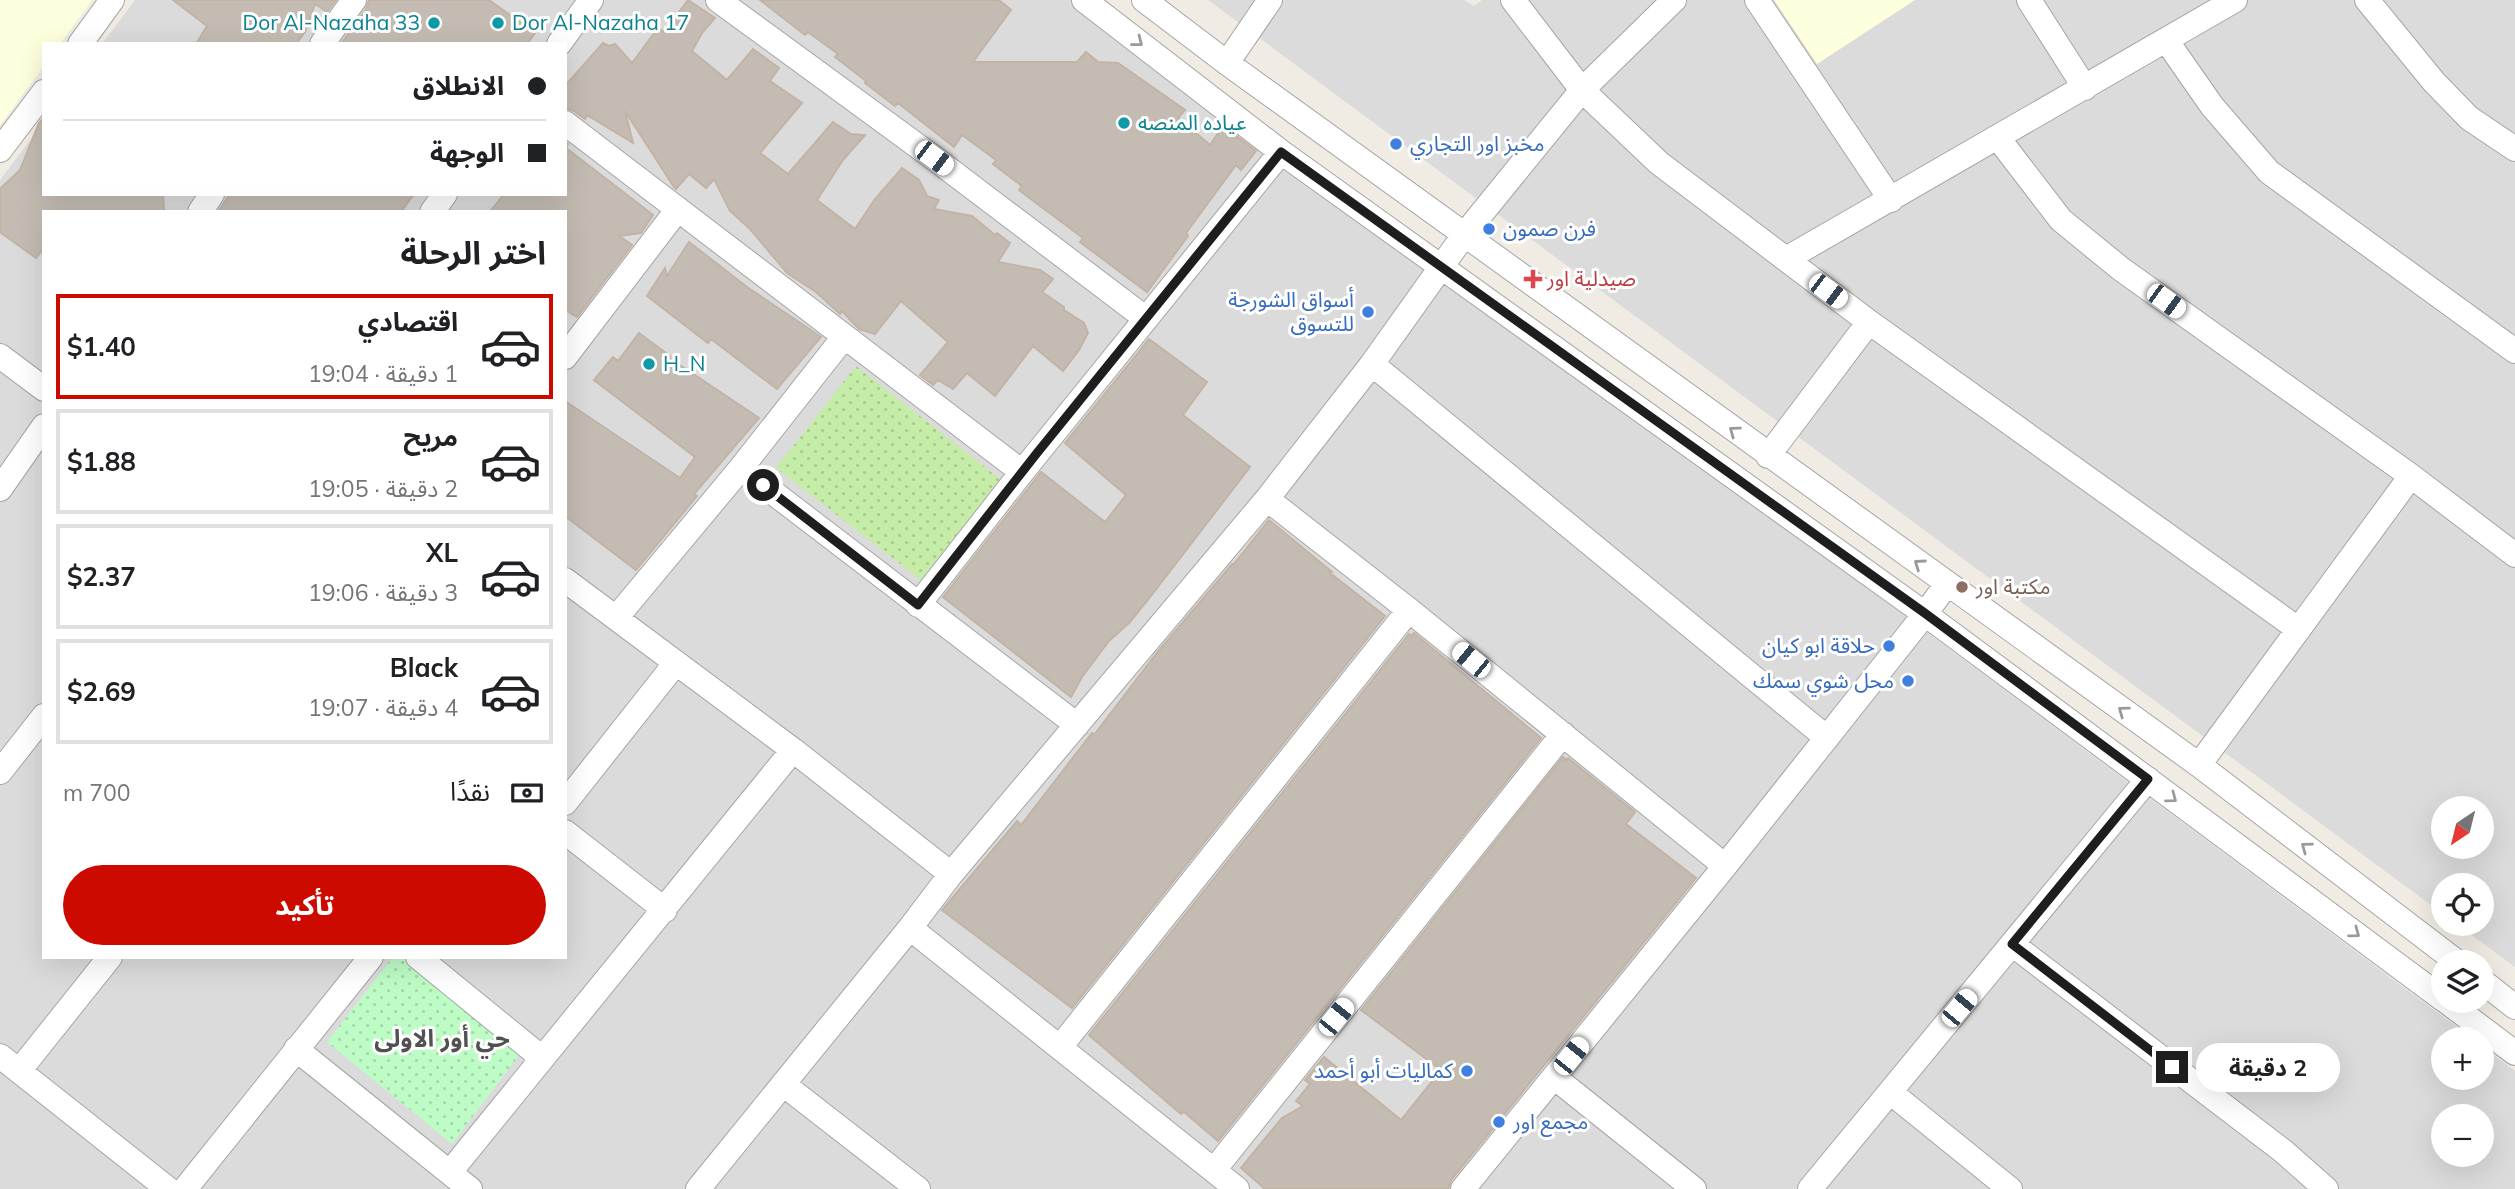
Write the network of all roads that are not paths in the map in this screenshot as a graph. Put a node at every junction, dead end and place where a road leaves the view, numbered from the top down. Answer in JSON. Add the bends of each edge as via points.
{"nodes":[{"id":1,"x":112,"y":0,"type":"edge"},
{"id":2,"x":354,"y":0,"type":"edge"},
{"id":3,"x":591,"y":0,"type":"edge"},
{"id":4,"x":718,"y":0,"type":"edge"},
{"id":5,"x":1084,"y":0,"type":"edge"},
{"id":6,"x":1144,"y":0,"type":"edge"},
{"id":7,"x":1270,"y":0,"type":"edge"},
{"id":8,"x":1513,"y":0,"type":"edge"},
{"id":9,"x":1674,"y":0,"type":"edge"},
{"id":10,"x":1758,"y":0,"type":"edge"},
{"id":11,"x":2029,"y":0,"type":"edge"},
{"id":12,"x":2235,"y":0,"type":"edge"},
{"id":13,"x":2367,"y":0,"type":"edge"},
{"id":14,"x":2166,"y":40,"type":"junction"},
{"id":15,"x":80,"y":42,"type":"edge"},
{"id":16,"x":323,"y":42,"type":"edge"},
{"id":17,"x":560,"y":42,"type":"edge"},
{"id":18,"x":1227,"y":63,"type":"junction"},
{"id":19,"x":2085,"y":88,"type":"junction"},
{"id":20,"x":1583,"y":90,"type":"junction"},
{"id":21,"x":42,"y":95,"type":"edge"},
{"id":22,"x":567,"y":125,"type":"edge"},
{"id":23,"x":1998,"y":138,"type":"junction"},
{"id":24,"x":2515,"y":149,"type":"edge"},
{"id":25,"x":0,"y":150,"type":"edge"},
{"id":26,"x":1281,"y":152,"type":"junction"},
{"id":27,"x":1891,"y":200,"type":"junction"},
{"id":28,"x":678,"y":209,"type":"junction"},
{"id":29,"x":1464,"y":235,"type":"junction"},
{"id":30,"x":1786,"y":259,"type":"junction"},
{"id":31,"x":1440,"y":268,"type":"junction"},
{"id":32,"x":1145,"y":318,"type":"junction"},
{"id":33,"x":1869,"y":322,"type":"junction"},
{"id":34,"x":844,"y":337,"type":"junction"},
{"id":35,"x":2515,"y":351,"type":"edge"},
{"id":36,"x":567,"y":354,"type":"edge"},
{"id":37,"x":0,"y":356,"type":"edge"},
{"id":38,"x":1371,"y":365,"type":"junction"},
{"id":39,"x":42,"y":388,"type":"edge"},
{"id":40,"x":42,"y":429,"type":"edge"},
{"id":41,"x":1768,"y":456,"type":"junction"},
{"id":42,"x":741,"y":468,"type":"junction"},
{"id":43,"x":1022,"y":472,"type":"junction"},
{"id":44,"x":2411,"y":476,"type":"junction"},
{"id":45,"x":0,"y":489,"type":"edge"},
{"id":46,"x":1266,"y":499,"type":"junction"},
{"id":47,"x":2515,"y":555,"type":"edge"},
{"id":48,"x":567,"y":581,"type":"edge"},
{"id":49,"x":1947,"y":584,"type":"junction"},
{"id":50,"x":918,"y":605,"type":"junction"},
{"id":51,"x":1409,"y":610,"type":"junction"},
{"id":52,"x":1926,"y":614,"type":"junction"},
{"id":53,"x":616,"y":618,"type":"junction"},
{"id":54,"x":2298,"y":629,"type":"junction"},
{"id":55,"x":675,"y":664,"type":"junction"},
{"id":56,"x":42,"y":719,"type":"edge"},
{"id":57,"x":1077,"y":725,"type":"junction"},
{"id":58,"x":1563,"y":734,"type":"junction"},
{"id":59,"x":1827,"y":738,"type":"junction"},
{"id":60,"x":793,"y":750,"type":"junction"},
{"id":61,"x":2199,"y":765,"type":"junction"},
{"id":62,"x":0,"y":772,"type":"edge"},
{"id":63,"x":2148,"y":779,"type":"junction"},
{"id":64,"x":567,"y":800,"type":"edge"},
{"id":65,"x":567,"y":834,"type":"edge"},
{"id":66,"x":1725,"y":866,"type":"junction"},
{"id":67,"x":951,"y":874,"type":"junction"},
{"id":68,"x":665,"y":910,"type":"junction"},
{"id":69,"x":911,"y":928,"type":"junction"},
{"id":70,"x":2012,"y":944,"type":"junction"},
{"id":71,"x":2441,"y":950,"type":"edge"},
{"id":72,"x":108,"y":959,"type":"edge"},
{"id":73,"x":369,"y":959,"type":"edge"},
{"id":74,"x":420,"y":959,"type":"edge"},
{"id":75,"x":2431,"y":990,"type":"edge"},
{"id":76,"x":2494,"y":990,"type":"edge"},
{"id":77,"x":2515,"y":1006,"type":"edge"},
{"id":78,"x":2461,"y":1013,"type":"edge"},
{"id":79,"x":1060,"y":1046,"type":"junction"},
{"id":80,"x":296,"y":1049,"type":"junction"},
{"id":81,"x":2515,"y":1053,"type":"edge"},
{"id":82,"x":542,"y":1058,"type":"junction"},
{"id":83,"x":10,"y":1063,"type":"edge"},
{"id":84,"x":1554,"y":1077,"type":"junction"},
{"id":85,"x":783,"y":1084,"type":"junction"},
{"id":86,"x":1890,"y":1092,"type":"junction"},
{"id":87,"x":1214,"y":1170,"type":"junction"},
{"id":88,"x":450,"y":1172,"type":"junction"},
{"id":89,"x":168,"y":1189,"type":"edge"},
{"id":90,"x":185,"y":1189,"type":"edge"},
{"id":91,"x":470,"y":1189,"type":"edge"},
{"id":92,"x":698,"y":1189,"type":"edge"},
{"id":93,"x":918,"y":1189,"type":"edge"},
{"id":94,"x":1237,"y":1189,"type":"edge"},
{"id":95,"x":1463,"y":1189,"type":"edge"},
{"id":96,"x":1694,"y":1189,"type":"edge"},
{"id":97,"x":1810,"y":1189,"type":"edge"},
{"id":98,"x":2010,"y":1189,"type":"edge"},
{"id":99,"x":2326,"y":1189,"type":"edge"}],
"edges":[{"from":1,"to":15,"type":"street"},
{"from":2,"to":16,"type":"street"},
{"from":3,"to":17,"type":"street"},
{"from":4,"to":32,"type":"street"},
{"from":5,"to":26,"type":"street","one_way":true},
{"from":6,"to":18,"type":"street"},
{"from":7,"to":18,"type":"street"},
{"from":8,"to":20,"type":"street"},
{"from":9,"to":20,"type":"street"},
{"from":10,"to":27,"type":"street"},
{"from":11,"to":19,"type":"street"},
{"from":12,"to":14,"type":"street"},
{"from":13,"to":24,"type":"street","via":[[2469,118]]},
{"from":14,"to":19,"type":"street"},
{"from":14,"to":35,"type":"street","via":[[2212,106],[2269,172]]},
{"from":18,"to":29,"type":"street"},
{"from":19,"to":23,"type":"street"},
{"from":20,"to":29,"type":"street"},
{"from":20,"to":30,"type":"street","via":[[1659,163]]},
{"from":21,"to":25,"type":"street"},
{"from":22,"to":28,"type":"street"},
{"from":23,"to":27,"type":"street"},
{"from":23,"to":44,"type":"street","via":[[2060,220],[2121,269]]},
{"from":26,"to":31,"type":"street"},
{"from":26,"to":32,"type":"street"},
{"from":27,"to":30,"type":"street"},
{"from":28,"to":34,"type":"street"},
{"from":28,"to":36,"type":"street"},
{"from":29,"to":31,"type":"street"},
{"from":41,"to":29,"type":"street","one_way":true},
{"from":30,"to":33,"type":"street"},
{"from":31,"to":38,"type":"street"},
{"from":31,"to":52,"type":"street"},
{"from":32,"to":43,"type":"street"},
{"from":33,"to":41,"type":"street"},
{"from":33,"to":54,"type":"street"},
{"from":34,"to":42,"type":"street"},
{"from":34,"to":43,"type":"street"},
{"from":37,"to":39,"type":"street"},
{"from":38,"to":46,"type":"street"},
{"from":38,"to":59,"type":"street"},
{"from":40,"to":45,"type":"street"},
{"from":49,"to":41,"type":"street","one_way":true},
{"from":42,"to":50,"type":"street"},
{"from":42,"to":53,"type":"street"},
{"from":43,"to":50,"type":"street"},
{"from":44,"to":47,"type":"street"},
{"from":44,"to":54,"type":"street"},
{"from":46,"to":51,"type":"street"},
{"from":46,"to":57,"type":"street"},
{"from":48,"to":53,"type":"street"},
{"from":49,"to":52,"type":"street"},
{"from":61,"to":49,"type":"street","one_way":true},
{"from":50,"to":57,"type":"street"},
{"from":51,"to":58,"type":"street"},
{"from":51,"to":79,"type":"street"},
{"from":52,"to":59,"type":"street"},
{"from":52,"to":63,"type":"street"},
{"from":53,"to":55,"type":"street"},
{"from":54,"to":61,"type":"street"},
{"from":55,"to":60,"type":"street"},
{"from":55,"to":64,"type":"street"},
{"from":56,"to":62,"type":"street"},
{"from":57,"to":67,"type":"street"},
{"from":58,"to":66,"type":"street"},
{"from":58,"to":87,"type":"street"},
{"from":59,"to":66,"type":"street"},
{"from":60,"to":67,"type":"street"},
{"from":60,"to":68,"type":"street"},
{"from":71,"to":61,"type":"street","one_way":true},
{"from":63,"to":70,"type":"street"},
{"from":63,"to":75,"type":"street","one_way":true},
{"from":65,"to":68,"type":"street"},
{"from":66,"to":84,"type":"street"},
{"from":67,"to":69,"type":"street"},
{"from":68,"to":82,"type":"street"},
{"from":69,"to":79,"type":"street"},
{"from":69,"to":85,"type":"street"},
{"from":70,"to":86,"type":"street"},
{"from":70,"to":99,"type":"street","via":[[2283,1151]]},
{"from":72,"to":83,"type":"street"},
{"from":73,"to":80,"type":"street"},
{"from":74,"to":82,"type":"street"},
{"from":76,"to":77,"type":"street"},
{"from":78,"to":81,"type":"street"},
{"from":79,"to":87,"type":"street"},
{"from":80,"to":88,"type":"street"},
{"from":80,"to":90,"type":"street"},
{"from":82,"to":88,"type":"street"},
{"from":83,"to":89,"type":"street"},
{"from":84,"to":95,"type":"street"},
{"from":84,"to":96,"type":"street"},
{"from":85,"to":92,"type":"street"},
{"from":85,"to":93,"type":"street"},
{"from":86,"to":97,"type":"street"},
{"from":86,"to":98,"type":"street"},
{"from":87,"to":94,"type":"street"},
{"from":88,"to":91,"type":"street"}]}
